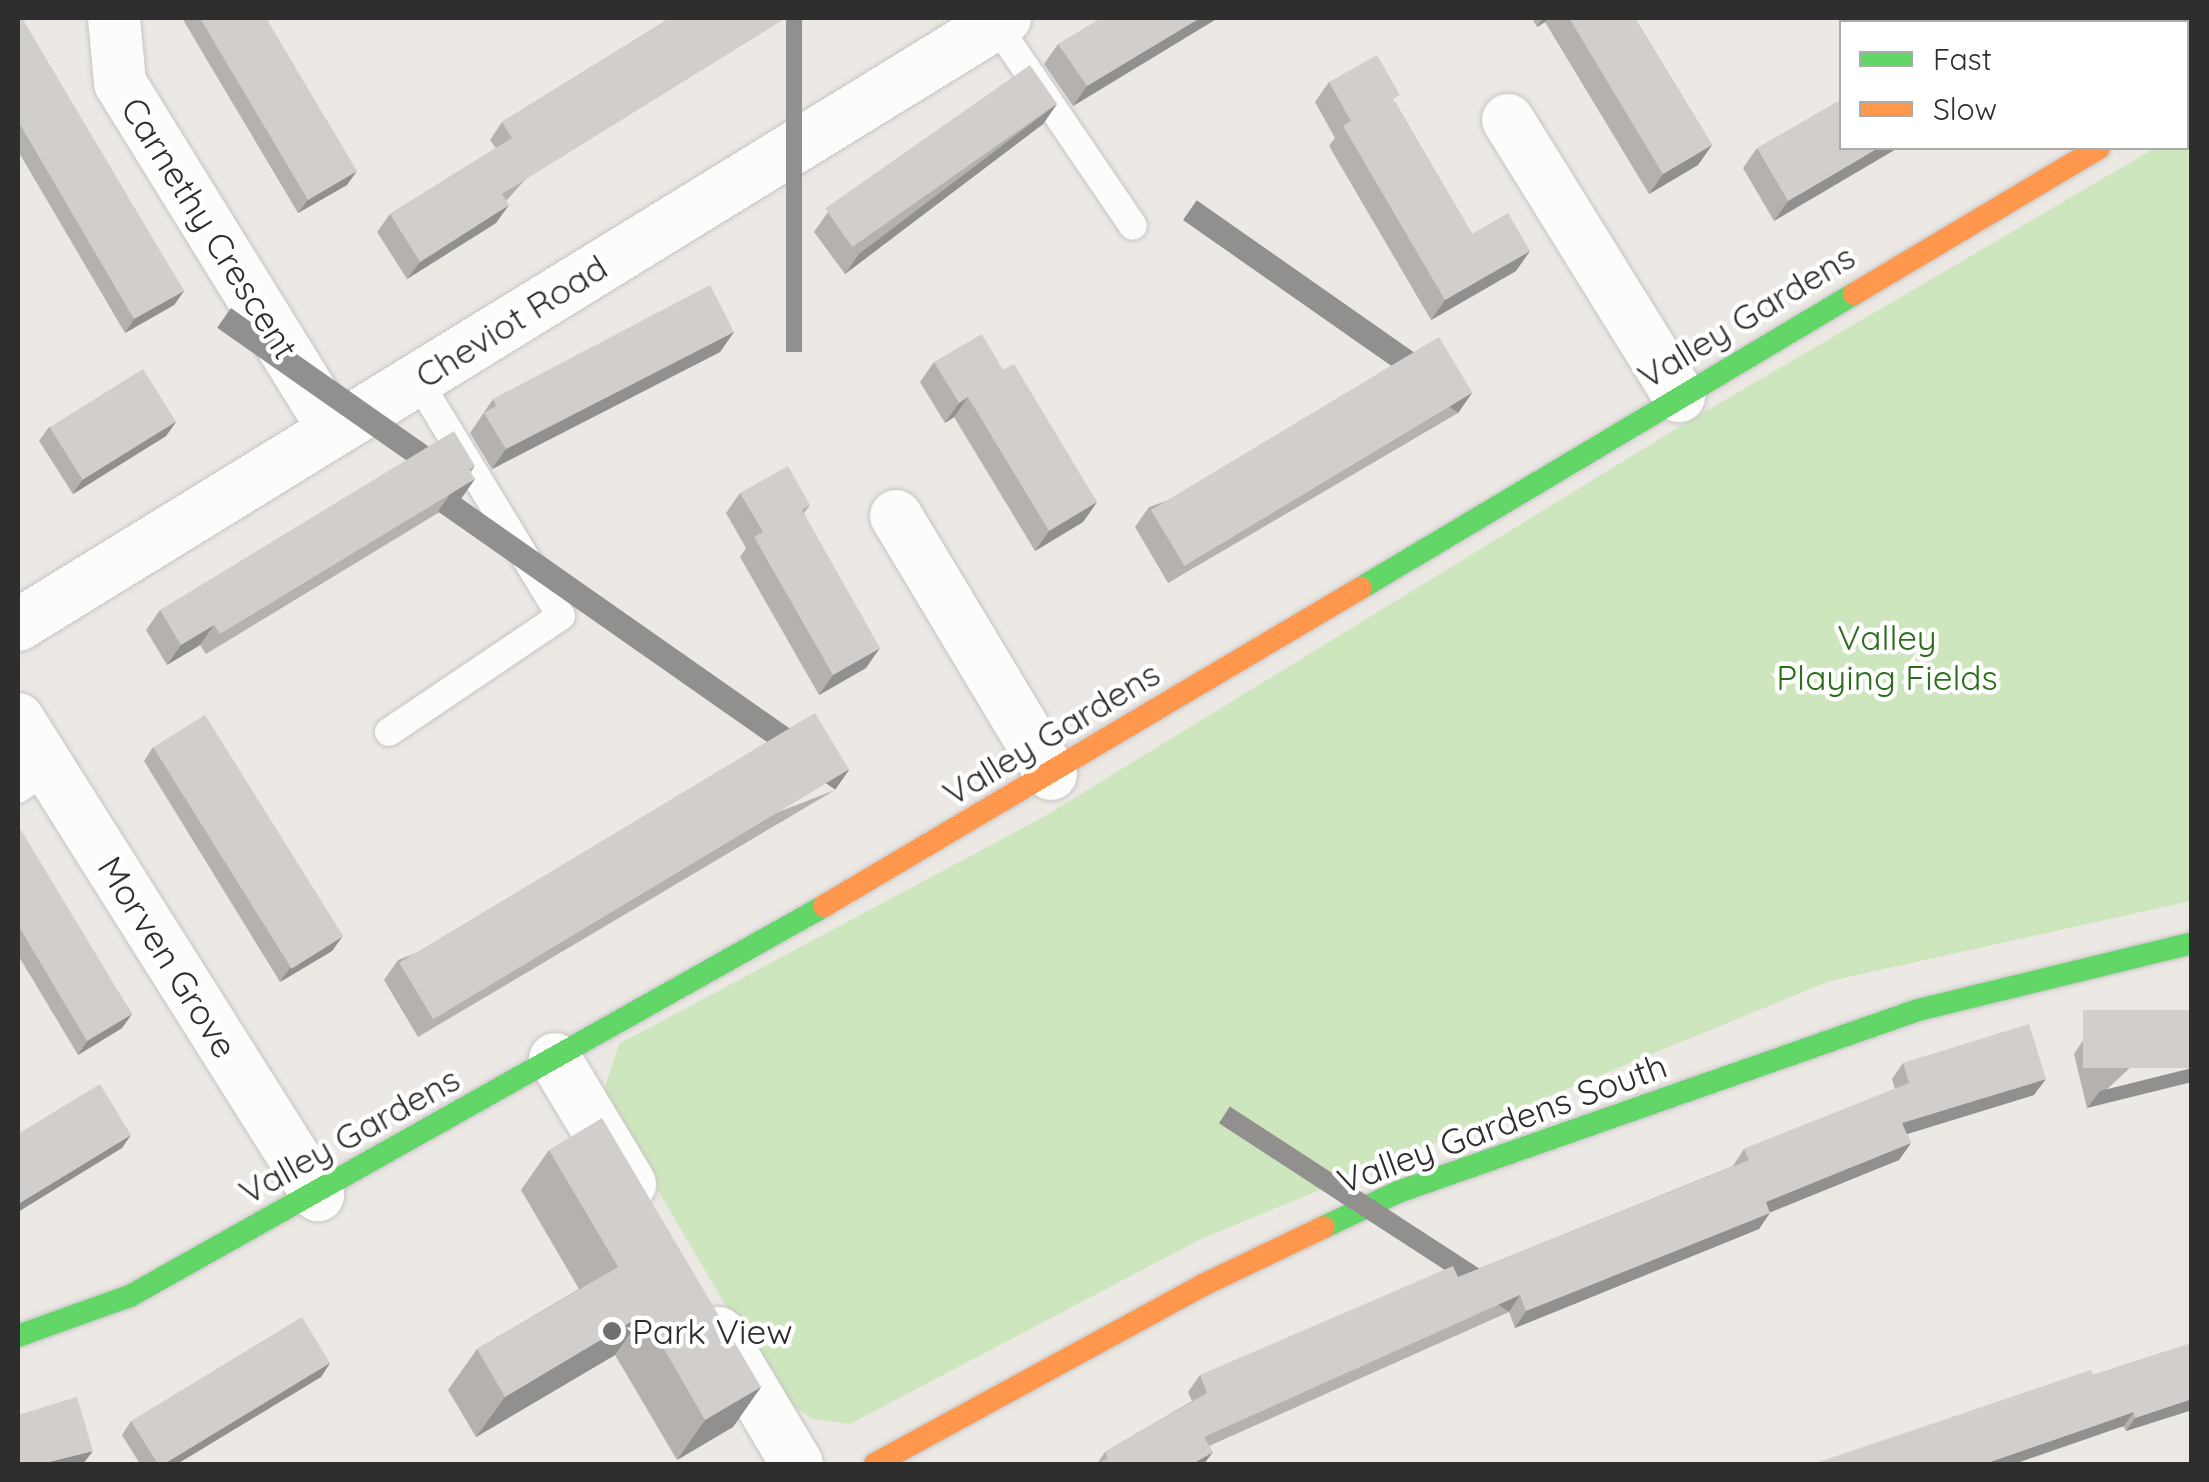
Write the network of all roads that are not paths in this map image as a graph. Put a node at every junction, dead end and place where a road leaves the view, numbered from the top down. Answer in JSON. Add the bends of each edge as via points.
{"nodes":[{"id":1,"x":114,"y":18,"type":"edge"},
{"id":2,"x":1000,"y":20,"type":"edge"},
{"id":3,"x":1508,"y":120,"type":"dead end"},
{"id":4,"x":2096,"y":150,"type":"edge"},
{"id":5,"x":1133,"y":226,"type":"dead end"},
{"id":6,"x":417,"y":379,"type":"junction"},
{"id":7,"x":1679,"y":396,"type":"junction"},
{"id":8,"x":334,"y":430,"type":"junction"},
{"id":9,"x":896,"y":516,"type":"dead end"},
{"id":10,"x":18,"y":625,"type":"edge"},
{"id":11,"x":18,"y":720,"type":"edge"},
{"id":12,"x":389,"y":732,"type":"dead end"},
{"id":13,"x":1051,"y":774,"type":"junction"},
{"id":14,"x":33,"y":778,"type":"edge"},
{"id":15,"x":2192,"y":943,"type":"edge"},
{"id":16,"x":555,"y":1059,"type":"junction"},
{"id":17,"x":318,"y":1195,"type":"junction"},
{"id":18,"x":656,"y":1228,"type":"edge"},
{"id":19,"x":696,"y":1296,"type":"edge"},
{"id":20,"x":18,"y":1336,"type":"edge"},
{"id":21,"x":797,"y":1464,"type":"edge"},
{"id":22,"x":875,"y":1464,"type":"edge"}],
"edges":[{"from":1,"to":8,"type":"street","name":"Carnethy Crescent","via":[[120,83]]},
{"from":2,"to":5,"type":"lane"},
{"from":2,"to":6,"type":"street","name":"Cheviot Road"},
{"from":3,"to":7,"type":"street"},
{"from":4,"to":7,"type":"street","name":"Valley Gardens"},
{"from":6,"to":8,"type":"street","name":"Cheviot Road"},
{"from":6,"to":12,"type":"lane","via":[[561,616]]},
{"from":7,"to":13,"type":"street","name":"Valley Gardens"},
{"from":8,"to":10,"type":"street","name":"Cheviot Road"},
{"from":9,"to":13,"type":"street"},
{"from":11,"to":14,"type":"street","name":"Morven Grove"},
{"from":13,"to":16,"type":"street","name":"Valley Gardens"},
{"from":14,"to":17,"type":"street","name":"Morven Grove"},
{"from":15,"to":22,"type":"street","name":"Valley Gardens South","via":[[1918,1010],[1398,1192],[1201,1286]]},
{"from":16,"to":17,"type":"street","name":"Valley Gardens"},
{"from":16,"to":18,"type":"street"},
{"from":17,"to":20,"type":"street","name":"Valley Gardens","via":[[130,1296]]},
{"from":19,"to":21,"type":"street"}]}
